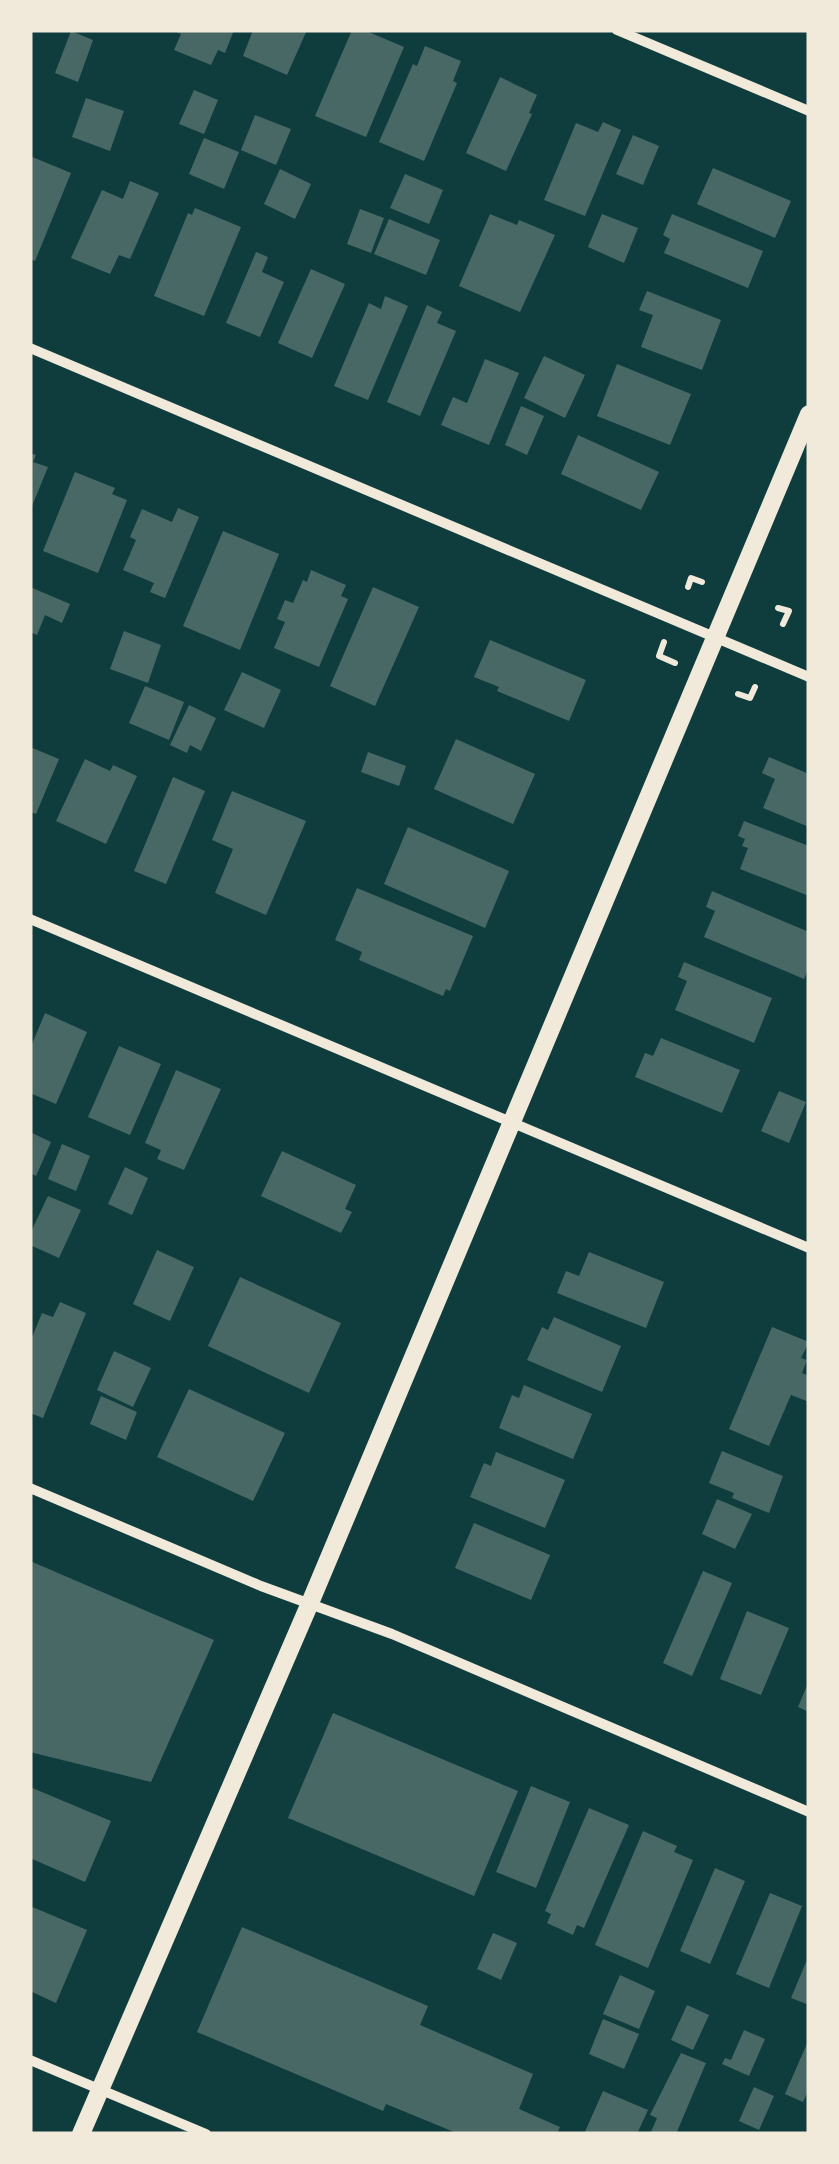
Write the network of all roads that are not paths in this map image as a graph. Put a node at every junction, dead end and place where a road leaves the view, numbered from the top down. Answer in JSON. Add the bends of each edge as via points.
{"nodes":[{"id":1,"x":616,"y":30,"type":"edge"},
{"id":2,"x":809,"y":111,"type":"edge"},
{"id":3,"x":30,"y":348,"type":"edge"},
{"id":4,"x":809,"y":414,"type":"edge"},
{"id":5,"x":714,"y":638,"type":"junction"},
{"id":6,"x":809,"y":678,"type":"edge"},
{"id":7,"x":30,"y":919,"type":"edge"},
{"id":8,"x":510,"y":1122,"type":"junction"},
{"id":9,"x":809,"y":1248,"type":"edge"},
{"id":10,"x":30,"y":1488,"type":"edge"},
{"id":11,"x":310,"y":1603,"type":"junction"},
{"id":12,"x":809,"y":1812,"type":"edge"},
{"id":13,"x":30,"y":2060,"type":"edge"},
{"id":14,"x":100,"y":2089,"type":"junction"},
{"id":15,"x":81,"y":2134,"type":"edge"},
{"id":16,"x":206,"y":2134,"type":"edge"}],
"edges":[{"from":1,"to":2,"type":"street"},
{"from":3,"to":5,"type":"street"},
{"from":4,"to":5,"type":"street"},
{"from":5,"to":6,"type":"street"},
{"from":5,"to":8,"type":"street"},
{"from":7,"to":8,"type":"street"},
{"from":8,"to":9,"type":"street"},
{"from":8,"to":11,"type":"street"},
{"from":10,"to":11,"type":"street"},
{"from":11,"to":12,"type":"street"},
{"from":11,"to":14,"type":"street"},
{"from":13,"to":14,"type":"street"},
{"from":14,"to":15,"type":"street"},
{"from":14,"to":16,"type":"street"}]}
